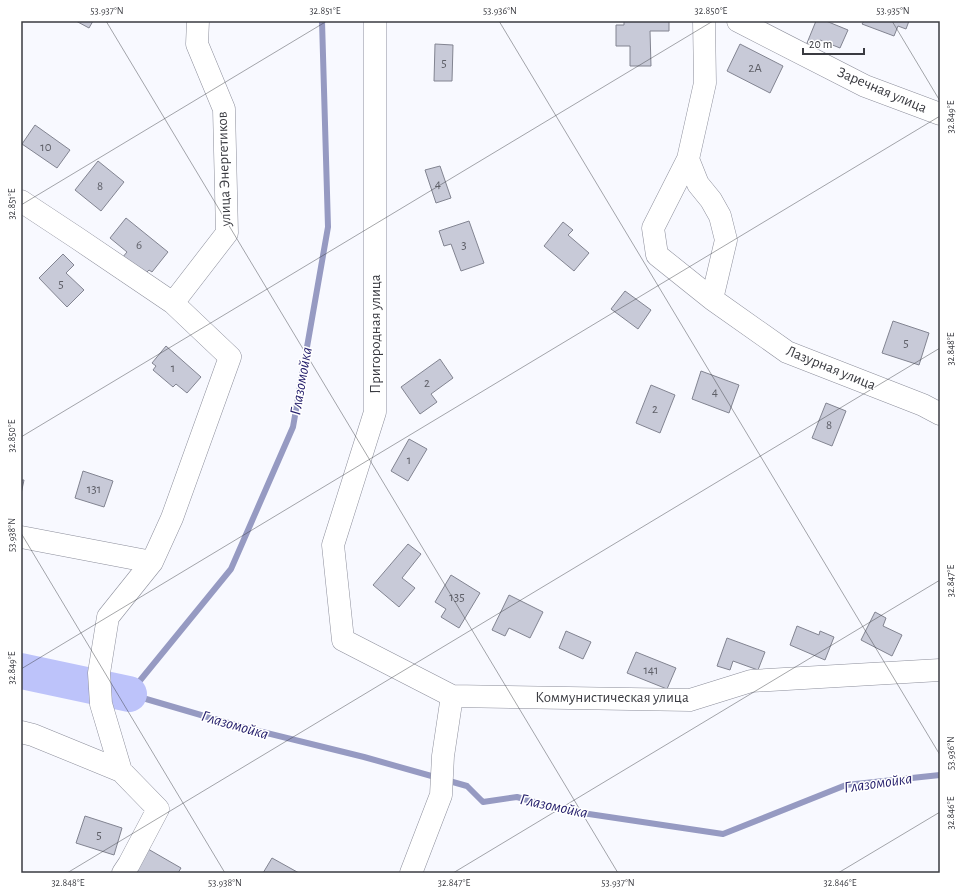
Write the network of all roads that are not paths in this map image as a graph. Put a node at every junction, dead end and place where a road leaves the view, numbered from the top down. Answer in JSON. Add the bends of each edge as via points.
{"nodes":[{"id":1,"x":198,"y":21,"type":"edge"},
{"id":2,"x":375,"y":21,"type":"edge"},
{"id":3,"x":704,"y":21,"type":"edge"},
{"id":4,"x":738,"y":21,"type":"edge"},
{"id":5,"x":940,"y":114,"type":"edge"},
{"id":6,"x":688,"y":159,"type":"junction"},
{"id":7,"x":21,"y":202,"type":"edge"},
{"id":8,"x":712,"y":299,"type":"junction"},
{"id":9,"x":172,"y":303,"type":"junction"},
{"id":10,"x":940,"y":414,"type":"edge"},
{"id":11,"x":21,"y":537,"type":"edge"},
{"id":12,"x":152,"y":562,"type":"junction"},
{"id":13,"x":343,"y":640,"type":"joint"},
{"id":14,"x":940,"y":670,"type":"edge"},
{"id":15,"x":452,"y":696,"type":"junction"},
{"id":16,"x":21,"y":732,"type":"edge"},
{"id":17,"x":120,"y":771,"type":"junction"},
{"id":18,"x":123,"y":873,"type":"edge"},
{"id":19,"x":411,"y":873,"type":"edge"}],
"edges":[{"from":1,"to":9,"type":"street","name":"улица Энергетиков","via":[[197,44],[224,109],[227,233]]},
{"from":2,"to":13,"type":"street","name":"Пригородная улица","via":[[375,412],[333,545]]},
{"from":3,"to":6,"type":"street","via":[[705,83]]},
{"from":4,"to":5,"type":"street","name":"Заречная улица","via":[[865,86]]},
{"from":6,"to":8,"type":"street","via":[[698,184],[720,216],[726,240]]},
{"from":6,"to":8,"type":"street","name":"Лазурная улица","via":[[653,228],[657,255]]},
{"from":7,"to":9,"type":"street"},
{"from":8,"to":10,"type":"street","name":"Лазурная улица","via":[[787,352]]},
{"from":9,"to":12,"type":"street","via":[[230,357],[172,518]]},
{"from":11,"to":12,"type":"street"},
{"from":12,"to":17,"type":"street","via":[[108,617],[99,673],[101,704]]},
{"from":13,"to":15,"type":"street","name":"Коммунистическая улица"},
{"from":14,"to":15,"type":"street","name":"Коммунистическая улица","via":[[751,681],[690,700]]},
{"from":15,"to":19,"type":"street","via":[[443,756],[441,796]]},
{"from":16,"to":17,"type":"street","via":[[33,734]]},
{"from":17,"to":18,"type":"street","via":[[158,809]]}]}
